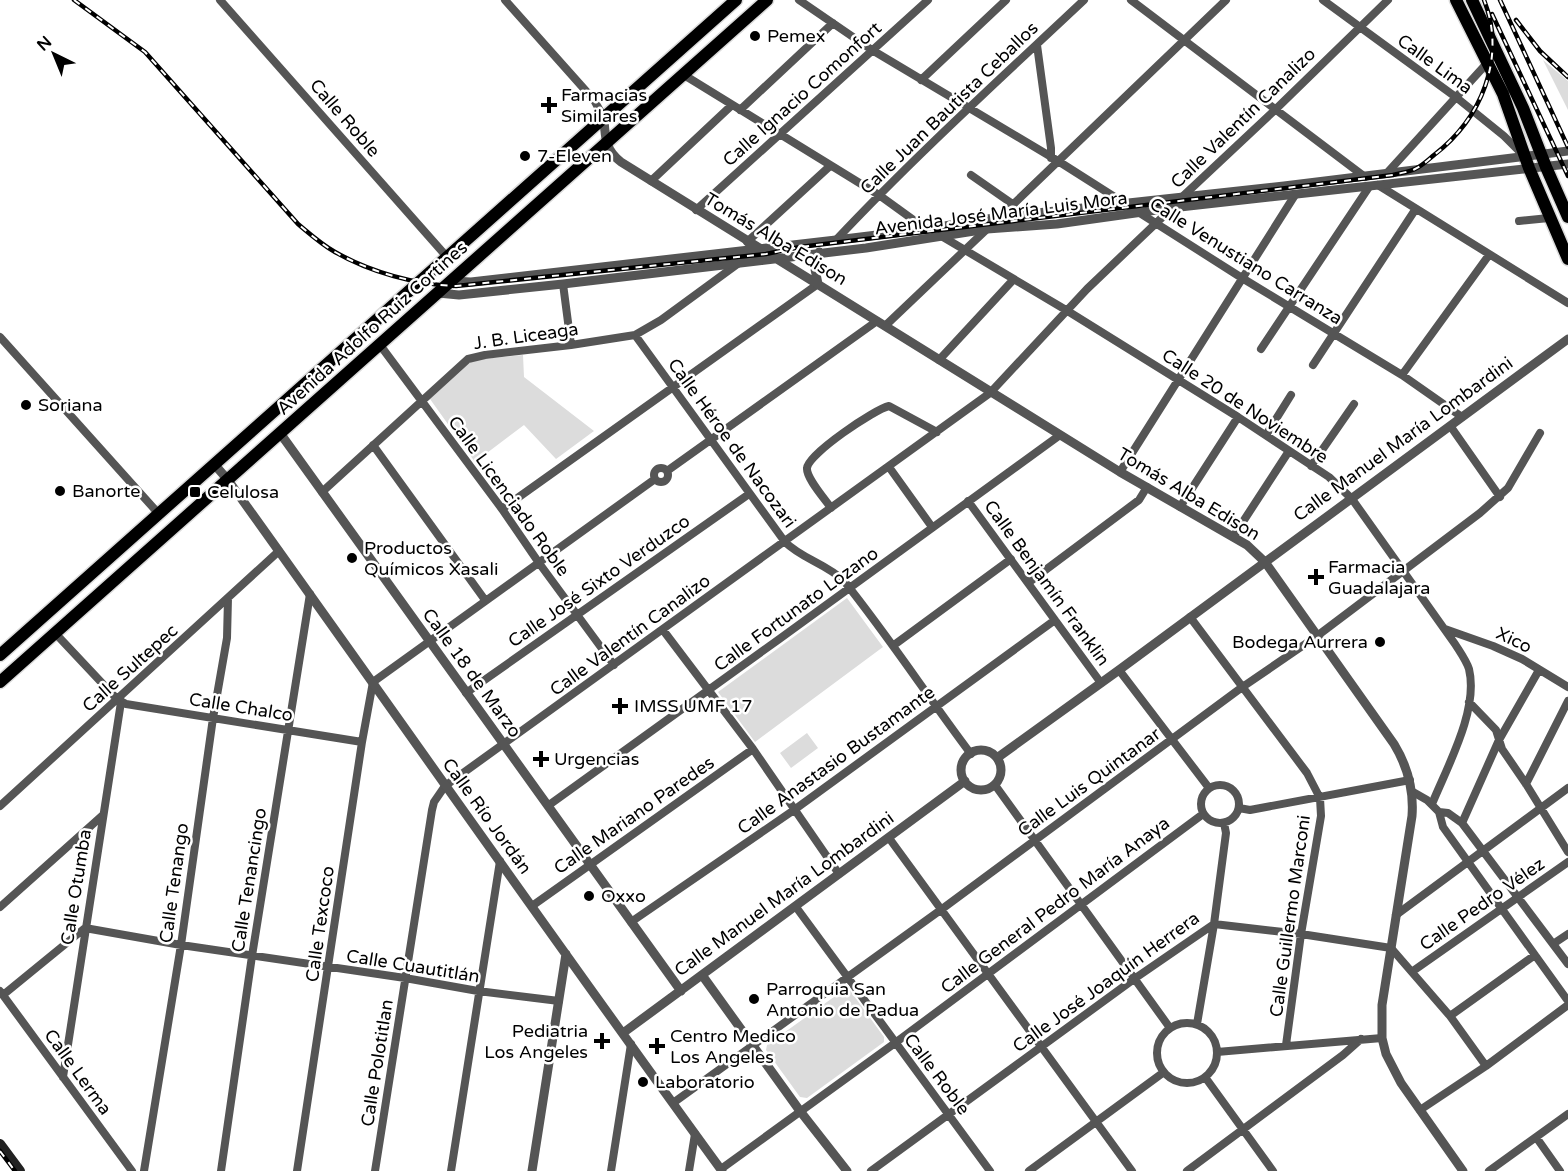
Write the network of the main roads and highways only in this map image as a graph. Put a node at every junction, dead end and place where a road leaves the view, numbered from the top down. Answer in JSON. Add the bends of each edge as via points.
{"nodes":[{"id":1,"x":736,"y":0,"type":"edge"},
{"id":2,"x":767,"y":0,"type":"edge"},
{"id":3,"x":1456,"y":0,"type":"edge"},
{"id":4,"x":1472,"y":0,"type":"edge"},
{"id":5,"x":1568,"y":217,"type":"edge"},
{"id":6,"x":1568,"y":259,"type":"edge"},
{"id":7,"x":0,"y":655,"type":"edge"},
{"id":8,"x":0,"y":682,"type":"edge"},
{"id":9,"x":0,"y":1144,"type":"edge"},
{"id":10,"x":20,"y":1171,"type":"edge"}],
"edges":[{"from":1,"to":7,"type":"main road","name":"Avenida Adolfo Ruíz Cortines"},
{"from":2,"to":8,"type":"main road","name":"Avenida Adolfo Ruíz Cortines"},
{"from":3,"to":6,"type":"main road","via":[[1503,94],[1549,219]]},
{"from":4,"to":5,"type":"main road"},
{"from":9,"to":10,"type":"main road"}]}
